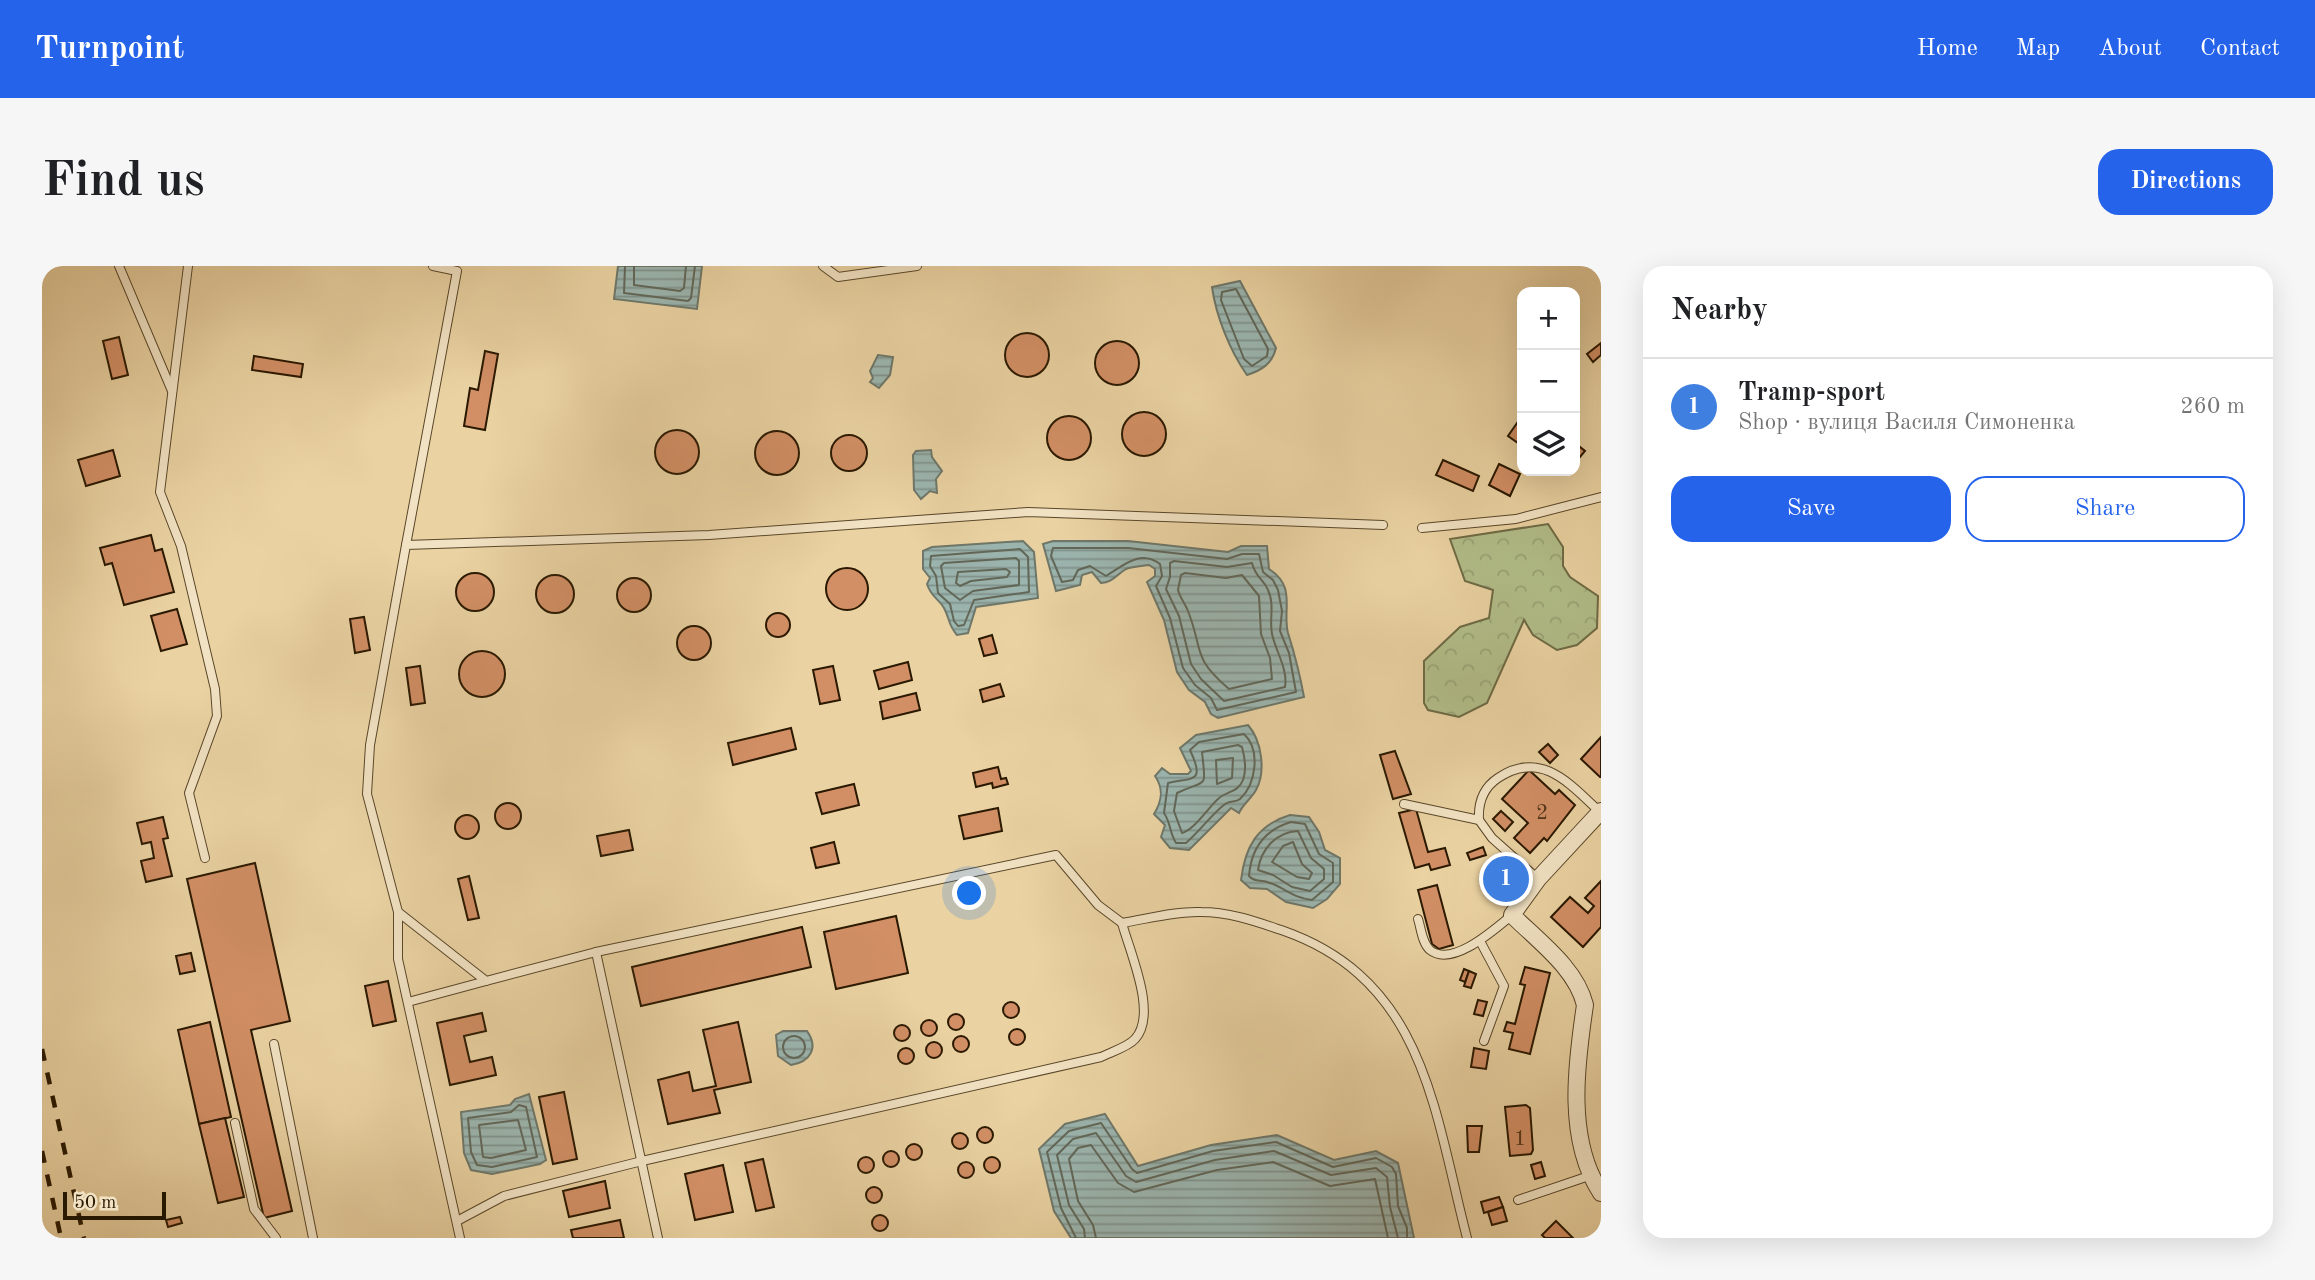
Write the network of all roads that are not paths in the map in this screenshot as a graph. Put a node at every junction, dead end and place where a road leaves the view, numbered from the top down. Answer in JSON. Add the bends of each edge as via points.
{"nodes":[{"id":1,"x":119,"y":266,"type":"edge"},
{"id":2,"x":188,"y":266,"type":"edge"},
{"id":3,"x":433,"y":266,"type":"edge"},
{"id":4,"x":822,"y":266,"type":"edge"},
{"id":5,"x":917,"y":266,"type":"edge"},
{"id":6,"x":173,"y":393,"type":"junction"},
{"id":7,"x":1601,"y":497,"type":"edge"},
{"id":8,"x":1383,"y":525,"type":"dead end"},
{"id":9,"x":1422,"y":528,"type":"dead end"},
{"id":10,"x":406,"y":545,"type":"junction"},
{"id":11,"x":1404,"y":804,"type":"dead end"},
{"id":12,"x":1600,"y":811,"type":"edge"},
{"id":13,"x":1479,"y":820,"type":"junction"},
{"id":14,"x":205,"y":858,"type":"dead end"},
{"id":15,"x":1538,"y":879,"type":"junction"},
{"id":16,"x":398,"y":912,"type":"junction"},
{"id":17,"x":1512,"y":915,"type":"junction"},
{"id":18,"x":1418,"y":919,"type":"dead end"},
{"id":19,"x":1122,"y":923,"type":"junction"},
{"id":20,"x":1480,"y":941,"type":"junction"},
{"id":21,"x":596,"y":952,"type":"junction"},
{"id":22,"x":486,"y":981,"type":"junction"},
{"id":23,"x":408,"y":1002,"type":"junction"},
{"id":24,"x":1484,"y":1041,"type":"dead end"},
{"id":25,"x":274,"y":1044,"type":"dead end"},
{"id":26,"x":235,"y":1123,"type":"dead end"},
{"id":27,"x":642,"y":1161,"type":"junction"},
{"id":28,"x":1590,"y":1175,"type":"junction"},
{"id":29,"x":1601,"y":1193,"type":"edge"},
{"id":30,"x":1518,"y":1200,"type":"dead end"},
{"id":31,"x":457,"y":1221,"type":"junction"},
{"id":32,"x":276,"y":1238,"type":"edge"},
{"id":33,"x":313,"y":1238,"type":"edge"},
{"id":34,"x":460,"y":1238,"type":"edge"},
{"id":35,"x":658,"y":1238,"type":"edge"},
{"id":36,"x":1467,"y":1238,"type":"edge"}],
"edges":[{"from":1,"to":6,"type":"lane"},
{"from":2,"to":6,"type":"lane"},
{"from":3,"to":10,"type":"lane","via":[[457,271]]},
{"from":4,"to":5,"type":"lane","via":[[838,277]]},
{"from":6,"to":14,"type":"lane","via":[[160,492],[181,546],[217,716],[189,793]]},
{"from":7,"to":9,"type":"lane","via":[[1516,519]]},
{"from":8,"to":10,"type":"lane","via":[[1028,512],[709,535]]},
{"from":10,"to":16,"type":"lane","via":[[370,746],[367,794]]},
{"from":11,"to":13,"type":"lane"},
{"from":12,"to":13,"type":"lane","via":[[1562,776],[1525,766],[1493,781],[1482,796]]},
{"from":12,"to":15,"type":"street"},
{"from":13,"to":15,"type":"lane","via":[[1492,838]]},
{"from":15,"to":17,"type":"street"},
{"from":16,"to":22,"type":"lane"},
{"from":16,"to":23,"type":"lane","via":[[398,959]]},
{"from":17,"to":20,"type":"lane"},
{"from":17,"to":28,"type":"street","via":[[1581,990],[1585,1005],[1577,1102],[1580,1142]]},
{"from":18,"to":20,"type":"lane","via":[[1425,944],[1438,954],[1447,955]]},
{"from":19,"to":21,"type":"lane","via":[[1098,905],[1056,855]]},
{"from":19,"to":27,"type":"lane","via":[[1146,1012],[1133,1041],[1101,1056]]},
{"from":19,"to":36,"type":"lane","via":[[1200,911],[1245,918],[1302,938],[1352,965],[1381,993],[1415,1050]]},
{"from":20,"to":24,"type":"lane","via":[[1504,985]]},
{"from":21,"to":22,"type":"lane"},
{"from":21,"to":27,"type":"lane"},
{"from":22,"to":23,"type":"lane"},
{"from":23,"to":31,"type":"lane"},
{"from":25,"to":33,"type":"lane"},
{"from":26,"to":32,"type":"lane","via":[[254,1209]]},
{"from":27,"to":31,"type":"lane","via":[[504,1196]]},
{"from":27,"to":35,"type":"lane"},
{"from":28,"to":29,"type":"street"},
{"from":28,"to":30,"type":"lane"},
{"from":31,"to":34,"type":"lane"}]}
